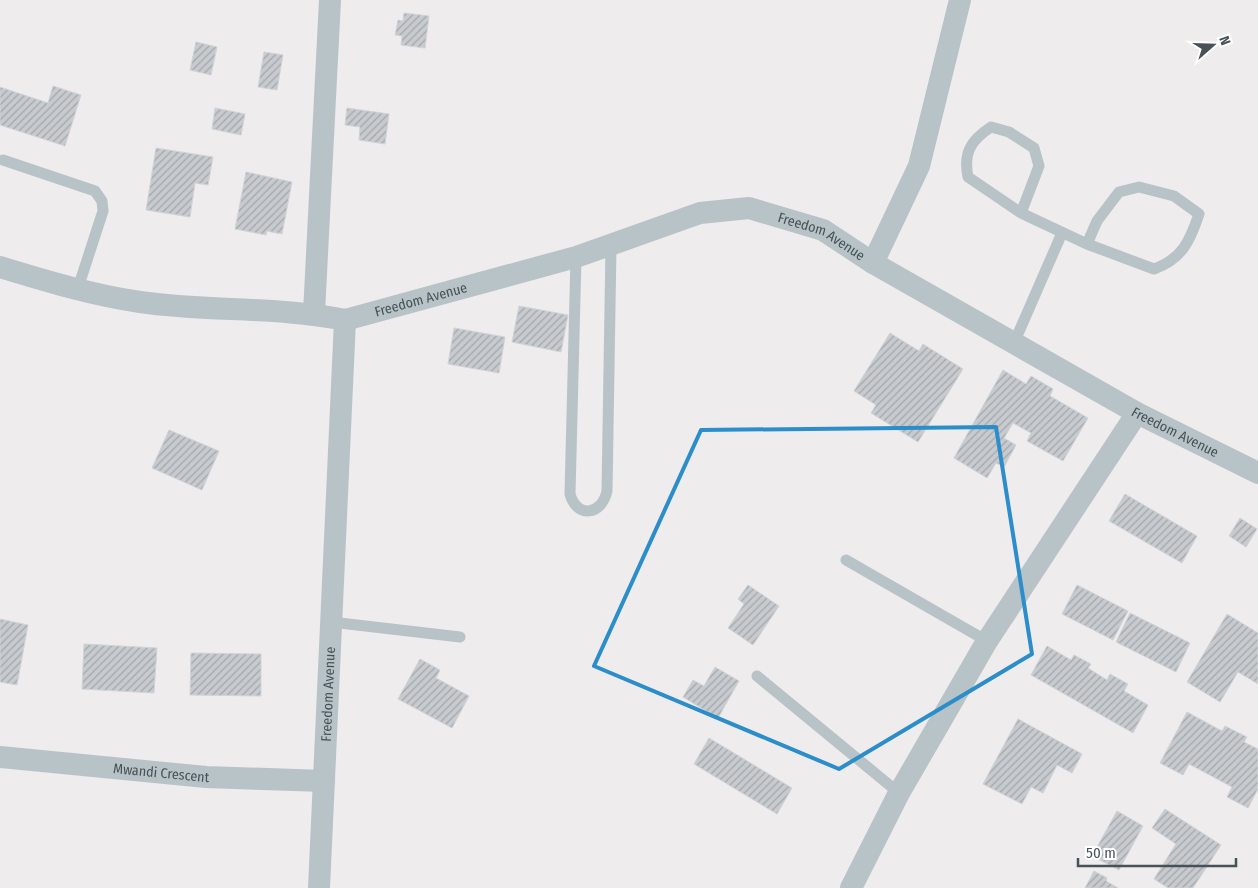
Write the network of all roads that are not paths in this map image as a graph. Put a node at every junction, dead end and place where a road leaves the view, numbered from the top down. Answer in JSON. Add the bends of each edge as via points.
{"nodes":[{"id":1,"x":330,"y":0,"type":"edge"},
{"id":2,"x":960,"y":0,"type":"edge"},
{"id":3,"x":3,"y":160,"type":"dead end"},
{"id":4,"x":1021,"y":213,"type":"junction"},
{"id":5,"x":1062,"y":233,"type":"junction"},
{"id":6,"x":1087,"y":244,"type":"junction"},
{"id":7,"x":610,"y":246,"type":"junction"},
{"id":8,"x":576,"y":257,"type":"junction"},
{"id":9,"x":873,"y":263,"type":"junction"},
{"id":10,"x":0,"y":267,"type":"edge"},
{"id":11,"x":77,"y":291,"type":"junction"},
{"id":12,"x":314,"y":314,"type":"junction"},
{"id":13,"x":345,"y":320,"type":"junction"},
{"id":14,"x":1014,"y":343,"type":"junction"},
{"id":15,"x":1136,"y":413,"type":"junction"},
{"id":16,"x":1258,"y":473,"type":"edge"},
{"id":17,"x":846,"y":560,"type":"dead end"},
{"id":18,"x":331,"y":622,"type":"junction"},
{"id":19,"x":460,"y":637,"type":"dead end"},
{"id":20,"x":987,"y":641,"type":"junction"},
{"id":21,"x":757,"y":676,"type":"dead end"},
{"id":22,"x":0,"y":757,"type":"edge"},
{"id":23,"x":324,"y":781,"type":"junction"},
{"id":24,"x":899,"y":793,"type":"junction"},
{"id":25,"x":318,"y":888,"type":"edge"},
{"id":26,"x":851,"y":888,"type":"edge"}],
"edges":[{"from":1,"to":12,"type":"street"},
{"from":2,"to":9,"type":"street","via":[[919,166]]},
{"from":3,"to":11,"type":"lane","via":[[96,191],[102,201],[103,211]]},
{"from":4,"to":4,"type":"lane","via":[[1039,166],[1034,148],[1009,132],[991,127],[976,137],[968,153],[965,161],[968,177]]},
{"from":4,"to":5,"type":"lane"},
{"from":5,"to":6,"type":"lane"},
{"from":5,"to":14,"type":"lane"},
{"from":6,"to":6,"type":"lane","via":[[1154,269],[1170,264],[1191,240],[1199,214],[1174,196],[1139,187],[1119,192],[1097,221]]},
{"from":7,"to":8,"type":"street","name":"Freedom Avenue"},
{"from":7,"to":8,"type":"lane","via":[[606,491],[605,500],[587,512],[579,510],[570,494]]},
{"from":7,"to":9,"type":"street","name":"Freedom Avenue","via":[[700,213],[749,208],[822,230]]},
{"from":8,"to":13,"type":"street","name":"Freedom Avenue"},
{"from":9,"to":14,"type":"street","name":"Freedom Avenue"},
{"from":10,"to":11,"type":"street","name":"Freedom Avenue"},
{"from":11,"to":12,"type":"street","name":"Freedom Avenue","via":[[142,302]]},
{"from":12,"to":13,"type":"street","name":"Freedom Avenue"},
{"from":13,"to":18,"type":"street","name":"Freedom Avenue"},
{"from":14,"to":15,"type":"street","name":"Freedom Avenue"},
{"from":15,"to":16,"type":"street","name":"Freedom Avenue"},
{"from":15,"to":20,"type":"street"},
{"from":17,"to":20,"type":"lane"},
{"from":18,"to":19,"type":"lane"},
{"from":18,"to":23,"type":"street","name":"Freedom Avenue"},
{"from":20,"to":24,"type":"street"},
{"from":21,"to":24,"type":"lane"},
{"from":22,"to":23,"type":"street","name":"Mwandi Crescent","via":[[206,777]]},
{"from":23,"to":25,"type":"street","name":"Freedom Avenue"},
{"from":24,"to":26,"type":"street"}]}
